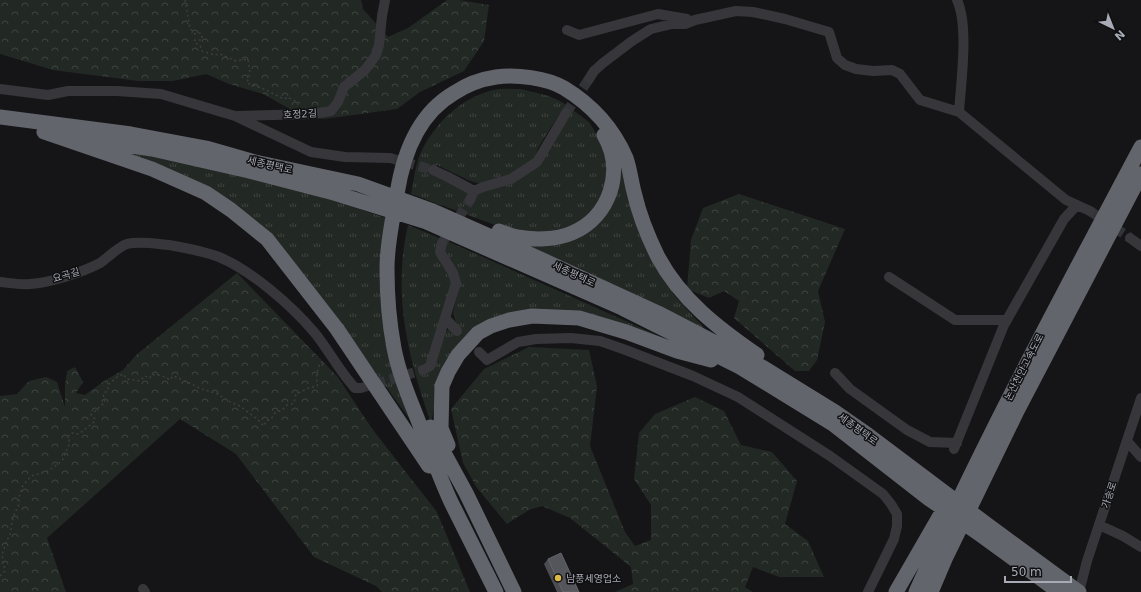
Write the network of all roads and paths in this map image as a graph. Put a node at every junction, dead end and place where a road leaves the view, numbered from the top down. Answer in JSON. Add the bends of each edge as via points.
{"nodes":[{"id":1,"x":186,"y":0,"type":"edge"},
{"id":2,"x":385,"y":0,"type":"edge"},
{"id":3,"x":957,"y":0,"type":"edge"},
{"id":4,"x":695,"y":20,"type":"junction"},
{"id":5,"x":567,"y":30,"type":"dead end"},
{"id":6,"x":589,"y":79,"type":"tunnel mouth"},
{"id":7,"x":0,"y":89,"type":"edge"},
{"id":8,"x":959,"y":112,"type":"junction"},
{"id":9,"x":566,"y":113,"type":"tunnel mouth"},
{"id":10,"x":297,"y":115,"type":"junction"},
{"id":11,"x":235,"y":116,"type":"junction"},
{"id":12,"x":0,"y":117,"type":"edge"},
{"id":13,"x":0,"y":127,"type":"edge"},
{"id":14,"x":44,"y":132,"type":"junction"},
{"id":15,"x":1141,"y":147,"type":"edge"},
{"id":16,"x":390,"y":158,"type":"tunnel mouth"},
{"id":17,"x":433,"y":170,"type":"tunnel mouth"},
{"id":18,"x":1141,"y":174,"type":"edge"},
{"id":19,"x":404,"y":182,"type":"junction"},
{"id":20,"x":1077,"y":204,"type":"junction"},
{"id":21,"x":433,"y":211,"type":"junction"},
{"id":22,"x":1090,"y":211,"type":"tunnel mouth"},
{"id":23,"x":395,"y":232,"type":"junction"},
{"id":24,"x":1130,"y":238,"type":"tunnel mouth"},
{"id":25,"x":442,"y":243,"type":"tunnel mouth"},
{"id":26,"x":1141,"y":246,"type":"edge"},
{"id":27,"x":889,"y":277,"type":"dead end"},
{"id":28,"x":0,"y":282,"type":"edge"},
{"id":29,"x":445,"y":318,"type":"junction"},
{"id":30,"x":1007,"y":320,"type":"junction"},
{"id":31,"x":457,"y":331,"type":"dead end"},
{"id":32,"x":479,"y":352,"type":"dead end"},
{"id":33,"x":331,"y":356,"type":"junction"},
{"id":34,"x":740,"y":367,"type":"junction"},
{"id":35,"x":424,"y":370,"type":"tunnel mouth"},
{"id":36,"x":835,"y":373,"type":"dead end"},
{"id":37,"x":361,"y":388,"type":"dead end"},
{"id":38,"x":1141,"y":398,"type":"edge"},
{"id":39,"x":1004,"y":406,"type":"junction"},
{"id":40,"x":835,"y":412,"type":"junction"},
{"id":41,"x":1127,"y":441,"type":"junction"},
{"id":42,"x":1141,"y":457,"type":"edge"},
{"id":43,"x":932,"y":492,"type":"junction"},
{"id":44,"x":466,"y":493,"type":"junction"},
{"id":45,"x":451,"y":500,"type":"junction"},
{"id":46,"x":1099,"y":525,"type":"junction"},
{"id":47,"x":1141,"y":547,"type":"edge"},
{"id":48,"x":0,"y":576,"type":"edge"},
{"id":49,"x":1059,"y":587,"type":"edge"},
{"id":50,"x":496,"y":592,"type":"edge"},
{"id":51,"x":514,"y":592,"type":"edge"},
{"id":52,"x":868,"y":592,"type":"edge"},
{"id":53,"x":896,"y":592,"type":"edge"},
{"id":54,"x":916,"y":592,"type":"edge"},
{"id":55,"x":932,"y":592,"type":"edge"},
{"id":56,"x":1079,"y":592,"type":"edge"}],
"edges":[{"from":1,"to":10,"type":"path","via":[[191,30],[202,36],[202,40],[195,40],[195,43],[200,45],[202,51],[220,54],[236,61],[248,59],[250,68],[247,83],[302,104]]},
{"from":2,"to":10,"type":"street","name":"호정2길","via":[[379,45],[376,55],[365,70],[344,87],[331,111]]},
{"from":3,"to":8,"type":"street","via":[[961,8],[963,28]]},
{"from":4,"to":5,"type":"street","via":[[658,14],[579,35]]},
{"from":4,"to":6,"type":"street","via":[[686,24],[672,24],[652,29],[603,63]]},
{"from":4,"to":8,"type":"street","via":[[736,11],[753,12],[829,32],[837,58],[845,65],[873,71],[892,70],[900,74],[920,100]]},
{"from":7,"to":11,"type":"street","via":[[48,95],[68,91],[161,94]]},
{"from":8,"to":20,"type":"street","via":[[1066,200]]},
{"from":9,"to":17,"type":"street","via":[[537,162],[511,179],[483,187],[472,196],[448,177]]},
{"from":10,"to":11,"type":"street","name":"호정2길"},
{"from":11,"to":16,"type":"street","via":[[311,152],[345,157]]},
{"from":12,"to":21,"type":"highway","name":"세종평택로","via":[[132,134],[206,148],[255,162],[358,184]]},
{"from":13,"to":14,"type":"highway","name":"세종평택로"},
{"from":14,"to":34,"type":"highway","name":"세종평택로","via":[[152,149],[249,171],[334,193],[424,221],[614,305]]},
{"from":14,"to":45,"type":"highway","via":[[152,169],[206,192],[267,239],[337,329]]},
{"from":15,"to":39,"type":"highway","name":"논산천안고속도로"},
{"from":18,"to":55,"type":"highway","name":"논산천안고속도로","via":[[1024,398],[945,559]]},
{"from":19,"to":21,"type":"highway","via":[[432,123],[455,101],[485,87],[528,85],[560,94],[587,113],[610,144],[614,166],[611,193],[595,217],[571,233],[556,238],[516,237]]},
{"from":19,"to":23,"type":"highway"},
{"from":19,"to":40,"type":"highway","via":[[405,158],[421,124],[454,92],[496,77],[515,76],[542,80],[562,87],[584,101],[606,122],[617,141],[627,160],[634,194],[647,232],[659,258],[678,288],[699,311],[727,334],[790,377]]},
{"from":20,"to":22,"type":"street"},
{"from":20,"to":30,"type":"street","via":[[1064,219]]},
{"from":21,"to":40,"type":"highway","name":"세종평택로","via":[[658,313],[762,367]]},
{"from":23,"to":44,"type":"highway","via":[[396,300],[400,335],[411,379],[431,430]]},
{"from":23,"to":45,"type":"highway","via":[[386,267],[394,348],[402,376]]},
{"from":24,"to":26,"type":"street"},
{"from":25,"to":29,"type":"street","via":[[440,252],[456,282]]},
{"from":27,"to":30,"type":"street","via":[[955,320]]},
{"from":28,"to":33,"type":"street","name":"요곡길","via":[[31,284],[53,280],[89,269],[125,244],[156,243],[204,252],[237,266],[287,304],[313,331]]},
{"from":29,"to":31,"type":"street"},
{"from":29,"to":35,"type":"street","via":[[430,366]]},
{"from":30,"to":36,"type":"street","via":[[955,446],[930,442],[907,430],[850,389]]},
{"from":32,"to":52,"type":"street","via":[[487,360],[518,342],[571,338],[600,341],[693,376],[744,401],[830,456],[883,494],[891,504],[897,514],[894,539]]},
{"from":33,"to":37,"type":"street","via":[[355,388]]},
{"from":33,"to":48,"type":"path","via":[[320,363],[317,386],[295,395],[294,403],[274,413],[264,426],[246,410],[218,394],[176,376],[170,380],[156,374],[150,378],[144,376],[140,381],[127,379],[123,374],[117,377],[108,385],[108,390],[104,394],[105,402],[91,415],[94,422],[80,434],[69,435],[69,445],[62,460],[48,471],[31,476],[22,487],[10,535],[2,555],[5,571]]},
{"from":34,"to":43,"type":"highway","name":"세종평택로","via":[[832,424]]},
{"from":34,"to":44,"type":"highway","via":[[677,351],[579,318],[532,316],[491,326],[478,333],[458,355],[442,386],[441,428]]},
{"from":38,"to":41,"type":"street","name":"가송로"},
{"from":39,"to":53,"type":"highway"},
{"from":39,"to":54,"type":"highway","name":"논산천안고속도로"},
{"from":40,"to":43,"type":"highway","name":"세종평택로","via":[[868,435]]},
{"from":41,"to":42,"type":"street"},
{"from":41,"to":46,"type":"street","name":"가송로"},
{"from":43,"to":49,"type":"highway","name":"세종평택로"},
{"from":44,"to":51,"type":"highway"},
{"from":45,"to":50,"type":"highway"},
{"from":46,"to":47,"type":"street"},
{"from":46,"to":56,"type":"street","name":"가송로"},
{"from":49,"to":56,"type":"highway","name":"세종평택로"}]}
